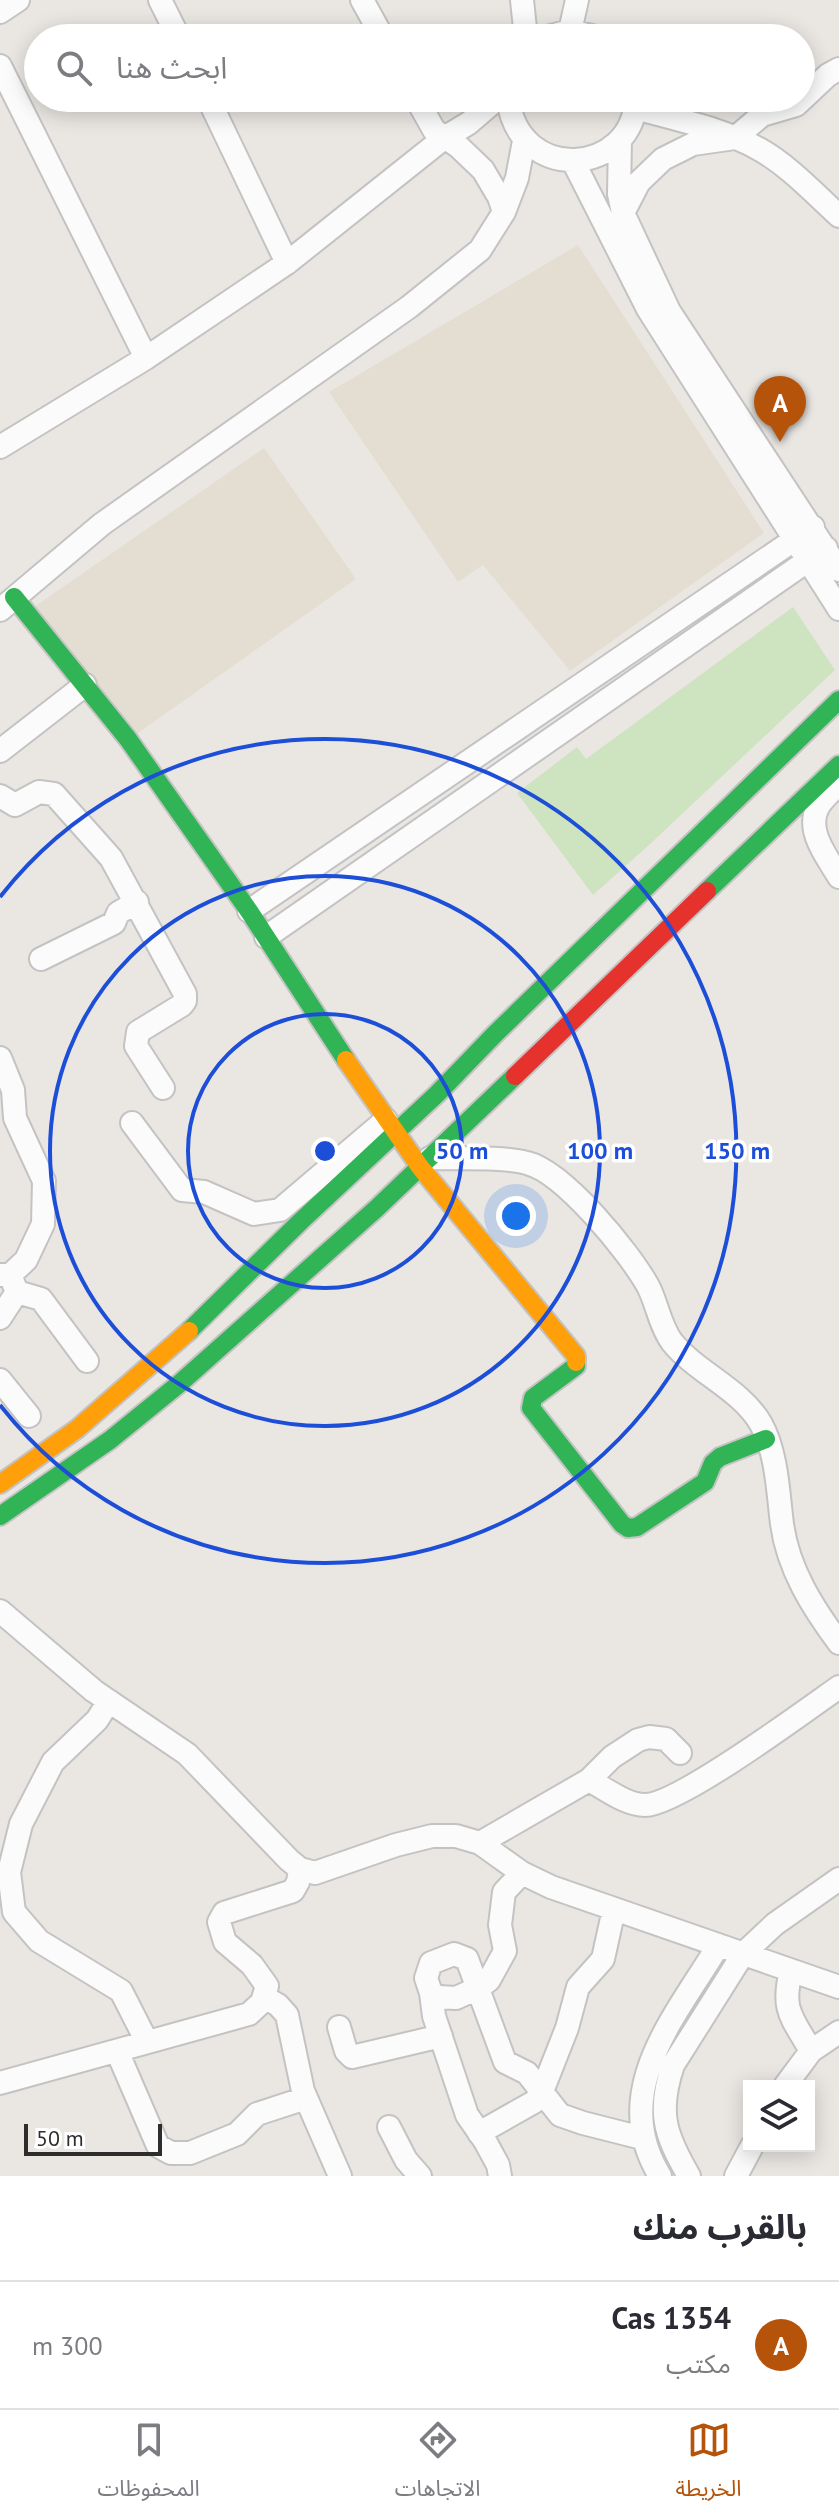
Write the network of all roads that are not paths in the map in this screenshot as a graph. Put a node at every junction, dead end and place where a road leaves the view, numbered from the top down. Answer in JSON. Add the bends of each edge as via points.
{"nodes":[{"id":1,"x":18,"y":0,"type":"edge"},
{"id":2,"x":160,"y":0,"type":"edge"},
{"id":3,"x":362,"y":0,"type":"edge"},
{"id":4,"x":522,"y":0,"type":"edge"},
{"id":5,"x":577,"y":0,"type":"edge"},
{"id":6,"x":0,"y":12,"type":"edge"},
{"id":7,"x":172,"y":24,"type":"edge"},
{"id":8,"x":375,"y":24,"type":"edge"},
{"id":9,"x":525,"y":24,"type":"edge"},
{"id":10,"x":572,"y":24,"type":"edge"},
{"id":11,"x":0,"y":66,"type":"edge"},
{"id":12,"x":839,"y":69,"type":"edge"},
{"id":13,"x":815,"y":87,"type":"edge"},
{"id":14,"x":215,"y":112,"type":"edge"},
{"id":15,"x":424,"y":112,"type":"edge"},
{"id":16,"x":482,"y":112,"type":"edge"},
{"id":17,"x":509,"y":112,"type":"edge"},
{"id":18,"x":634,"y":112,"type":"edge"},
{"id":19,"x":661,"y":112,"type":"edge"},
{"id":20,"x":772,"y":112,"type":"edge"},
{"id":21,"x":444,"y":138,"type":"junction"},
{"id":22,"x":735,"y":138,"type":"junction"},
{"id":23,"x":620,"y":140,"type":"junction"},
{"id":24,"x":524,"y":141,"type":"junction"},
{"id":25,"x":573,"y":161,"type":"junction"},
{"id":26,"x":504,"y":212,"type":"junction"},
{"id":27,"x":623,"y":213,"type":"junction"},
{"id":28,"x":839,"y":216,"type":"edge"},
{"id":29,"x":287,"y":263,"type":"junction"},
{"id":30,"x":146,"y":358,"type":"junction"},
{"id":31,"x":0,"y":447,"type":"edge"},
{"id":32,"x":805,"y":533,"type":"junction"},
{"id":33,"x":818,"y":554,"type":"junction"},
{"id":34,"x":839,"y":570,"type":"edge"},
{"id":35,"x":7,"y":604,"type":"edge"},
{"id":36,"x":839,"y":609,"type":"edge"},
{"id":37,"x":85,"y":685,"type":"junction"},
{"id":38,"x":839,"y":700,"type":"edge"},
{"id":39,"x":0,"y":751,"type":"edge"},
{"id":40,"x":839,"y":765,"type":"edge"},
{"id":41,"x":839,"y":783,"type":"edge"},
{"id":42,"x":0,"y":796,"type":"edge"},
{"id":43,"x":839,"y":877,"type":"edge"},
{"id":44,"x":137,"y":902,"type":"junction"},
{"id":45,"x":249,"y":911,"type":"junction"},
{"id":46,"x":266,"y":937,"type":"junction"},
{"id":47,"x":41,"y":959,"type":"dead end"},
{"id":48,"x":0,"y":1058,"type":"edge"},
{"id":49,"x":163,"y":1088,"type":"dead end"},
{"id":50,"x":132,"y":1123,"type":"dead end"},
{"id":51,"x":391,"y":1127,"type":"junction"},
{"id":52,"x":425,"y":1163,"type":"junction"},
{"id":53,"x":9,"y":1281,"type":"edge"},
{"id":54,"x":0,"y":1318,"type":"edge"},
{"id":55,"x":87,"y":1361,"type":"dead end"},
{"id":56,"x":0,"y":1380,"type":"edge"},
{"id":57,"x":29,"y":1416,"type":"dead end"},
{"id":58,"x":766,"y":1439,"type":"junction"},
{"id":59,"x":0,"y":1484,"type":"edge"},
{"id":60,"x":0,"y":1516,"type":"edge"},
{"id":61,"x":0,"y":1611,"type":"edge"},
{"id":62,"x":839,"y":1643,"type":"edge"},
{"id":63,"x":839,"y":1687,"type":"edge"},
{"id":64,"x":109,"y":1701,"type":"junction"},
{"id":65,"x":680,"y":1753,"type":"dead end"},
{"id":66,"x":589,"y":1780,"type":"junction"},
{"id":67,"x":480,"y":1843,"type":"junction"},
{"id":68,"x":300,"y":1869,"type":"junction"},
{"id":69,"x":522,"y":1873,"type":"junction"},
{"id":70,"x":839,"y":1879,"type":"edge"},
{"id":71,"x":614,"y":1909,"type":"junction"},
{"id":72,"x":7,"y":1915,"type":"edge"},
{"id":73,"x":718,"y":1946,"type":"junction"},
{"id":74,"x":743,"y":1954,"type":"junction"},
{"id":75,"x":791,"y":1971,"type":"junction"},
{"id":76,"x":839,"y":1987,"type":"edge"},
{"id":77,"x":478,"y":1988,"type":"junction"},
{"id":78,"x":431,"y":1993,"type":"junction"},
{"id":79,"x":264,"y":1997,"type":"junction"},
{"id":80,"x":339,"y":2027,"type":"dead end"},
{"id":81,"x":839,"y":2032,"type":"edge"},
{"id":82,"x":441,"y":2036,"type":"junction"},
{"id":83,"x":147,"y":2042,"type":"junction"},
{"id":84,"x":117,"y":2051,"type":"junction"},
{"id":85,"x":811,"y":2051,"type":"junction"},
{"id":86,"x":789,"y":2080,"type":"edge"},
{"id":87,"x":0,"y":2083,"type":"edge"},
{"id":88,"x":541,"y":2094,"type":"junction"},
{"id":89,"x":306,"y":2098,"type":"junction"},
{"id":90,"x":389,"y":2127,"type":"dead end"},
{"id":91,"x":479,"y":2133,"type":"junction"},
{"id":92,"x":642,"y":2138,"type":"junction"},
{"id":93,"x":749,"y":2152,"type":"edge"},
{"id":94,"x":340,"y":2176,"type":"edge"},
{"id":95,"x":420,"y":2176,"type":"edge"},
{"id":96,"x":500,"y":2176,"type":"edge"},
{"id":97,"x":660,"y":2176,"type":"edge"},
{"id":98,"x":689,"y":2176,"type":"edge"},
{"id":99,"x":736,"y":2176,"type":"edge"}],
"edges":[{"from":1,"to":6,"type":"street"},
{"from":2,"to":7,"type":"street"},
{"from":3,"to":8,"type":"street"},
{"from":4,"to":9,"type":"street"},
{"from":5,"to":10,"type":"street"},
{"from":11,"to":30,"type":"street"},
{"from":12,"to":13,"type":"street"},
{"from":14,"to":29,"type":"street"},
{"from":15,"to":21,"type":"street"},
{"from":16,"to":21,"type":"street"},
{"from":17,"to":24,"type":"street"},
{"from":18,"to":23,"type":"street"},
{"from":19,"to":22,"type":"street"},
{"from":20,"to":22,"type":"street"},
{"from":21,"to":26,"type":"street","via":[[483,170]]},
{"from":21,"to":29,"type":"street"},
{"from":22,"to":27,"type":"street","via":[[693,144],[663,159],[639,182]]},
{"from":22,"to":28,"type":"street","via":[[777,161]]},
{"from":23,"to":25,"type":"street","via":[[598,155]]},
{"from":23,"to":27,"type":"street"},
{"from":24,"to":25,"type":"street","via":[[546,156]]},
{"from":24,"to":26,"type":"street"},
{"from":25,"to":32,"type":"street","via":[[648,309]]},
{"from":26,"to":35,"type":"street","via":[[480,250],[448,278],[102,524]]},
{"from":27,"to":32,"type":"street","via":[[669,311]]},
{"from":29,"to":30,"type":"street"},
{"from":30,"to":31,"type":"street"},
{"from":32,"to":33,"type":"street"},
{"from":32,"to":45,"type":"street"},
{"from":33,"to":34,"type":"street"},
{"from":33,"to":36,"type":"street"},
{"from":33,"to":46,"type":"street"},
{"from":35,"to":37,"type":"street"},
{"from":37,"to":39,"type":"street"},
{"from":37,"to":45,"type":"street"},
{"from":38,"to":51,"type":"street"},
{"from":40,"to":52,"type":"street"},
{"from":41,"to":43,"type":"street","via":[[818,807],[814,821],[816,837]]},
{"from":42,"to":44,"type":"street","via":[[15,805],[39,792],[54,794],[111,858]]},
{"from":44,"to":47,"type":"street","via":[[118,913],[114,923]]},
{"from":44,"to":49,"type":"street","via":[[185,994],[182,1005],[135,1039]]},
{"from":45,"to":46,"type":"street"},
{"from":46,"to":51,"type":"street"},
{"from":48,"to":53,"type":"street","via":[[13,1090],[15,1118],[44,1181],[43,1224]]},
{"from":50,"to":51,"type":"street","via":[[182,1190],[204,1192],[263,1214],[287,1205]]},
{"from":51,"to":52,"type":"street"},
{"from":51,"to":59,"type":"street","via":[[178,1342],[77,1429]]},
{"from":52,"to":58,"type":"street","via":[[526,1162],[565,1184],[647,1285],[671,1341],[743,1402]]},
{"from":52,"to":58,"type":"street","via":[[578,1359],[533,1398],[531,1408],[622,1524],[637,1527],[705,1482],[720,1457]]},
{"from":52,"to":60,"type":"street","via":[[179,1384],[110,1440]]},
{"from":53,"to":54,"type":"street"},
{"from":53,"to":55,"type":"street","via":[[41,1299]]},
{"from":56,"to":57,"type":"street"},
{"from":58,"to":62,"type":"street","via":[[779,1479],[782,1526],[792,1563],[810,1602]]},
{"from":61,"to":64,"type":"street"},
{"from":63,"to":66,"type":"street","via":[[661,1803],[632,1803]]},
{"from":64,"to":68,"type":"street","via":[[187,1754]]},
{"from":64,"to":72,"type":"street","via":[[97,1720],[53,1762],[21,1824],[9,1872]]},
{"from":65,"to":66,"type":"street","via":[[666,1739],[638,1740]]},
{"from":66,"to":67,"type":"street"},
{"from":67,"to":68,"type":"street","via":[[432,1836],[315,1873]]},
{"from":67,"to":69,"type":"street"},
{"from":68,"to":79,"type":"street","via":[[293,1891],[224,1913],[219,1922],[225,1942],[267,1986]]},
{"from":69,"to":71,"type":"street"},
{"from":69,"to":77,"type":"street","via":[[504,1892],[500,1925],[505,1951],[489,1980]]},
{"from":70,"to":74,"type":"street"},
{"from":71,"to":73,"type":"street"},
{"from":71,"to":88,"type":"street","via":[[603,1959],[578,1987]]},
{"from":72,"to":83,"type":"street","via":[[121,1991]]},
{"from":73,"to":74,"type":"street"},
{"from":73,"to":92,"type":"street","via":[[647,2068],[640,2103]]},
{"from":74,"to":75,"type":"street"},
{"from":74,"to":98,"type":"street","via":[[683,2047],[666,2085],[665,2126]]},
{"from":75,"to":76,"type":"street"},
{"from":75,"to":85,"type":"street","via":[[787,2004]]},
{"from":77,"to":78,"type":"street","via":[[456,1998]]},
{"from":77,"to":78,"type":"street","via":[[467,1959],[454,1954],[431,1963],[426,1978]]},
{"from":77,"to":88,"type":"street","via":[[505,2062],[527,2073]]},
{"from":78,"to":82,"type":"street"},
{"from":79,"to":83,"type":"street","via":[[249,2014]]},
{"from":79,"to":89,"type":"street","via":[[287,2015]]},
{"from":80,"to":82,"type":"street","via":[[352,2057]]},
{"from":81,"to":85,"type":"street"},
{"from":82,"to":91,"type":"street","via":[[467,2115]]},
{"from":83,"to":84,"type":"street"},
{"from":84,"to":87,"type":"street"},
{"from":84,"to":89,"type":"street","via":[[158,2146],[171,2153],[190,2153],[237,2134],[257,2114]]},
{"from":85,"to":86,"type":"street"},
{"from":88,"to":91,"type":"street"},
{"from":88,"to":92,"type":"street","via":[[560,2115]]},
{"from":89,"to":94,"type":"street"},
{"from":90,"to":95,"type":"street"},
{"from":91,"to":96,"type":"street"},
{"from":92,"to":97,"type":"street"},
{"from":93,"to":99,"type":"street"}]}
